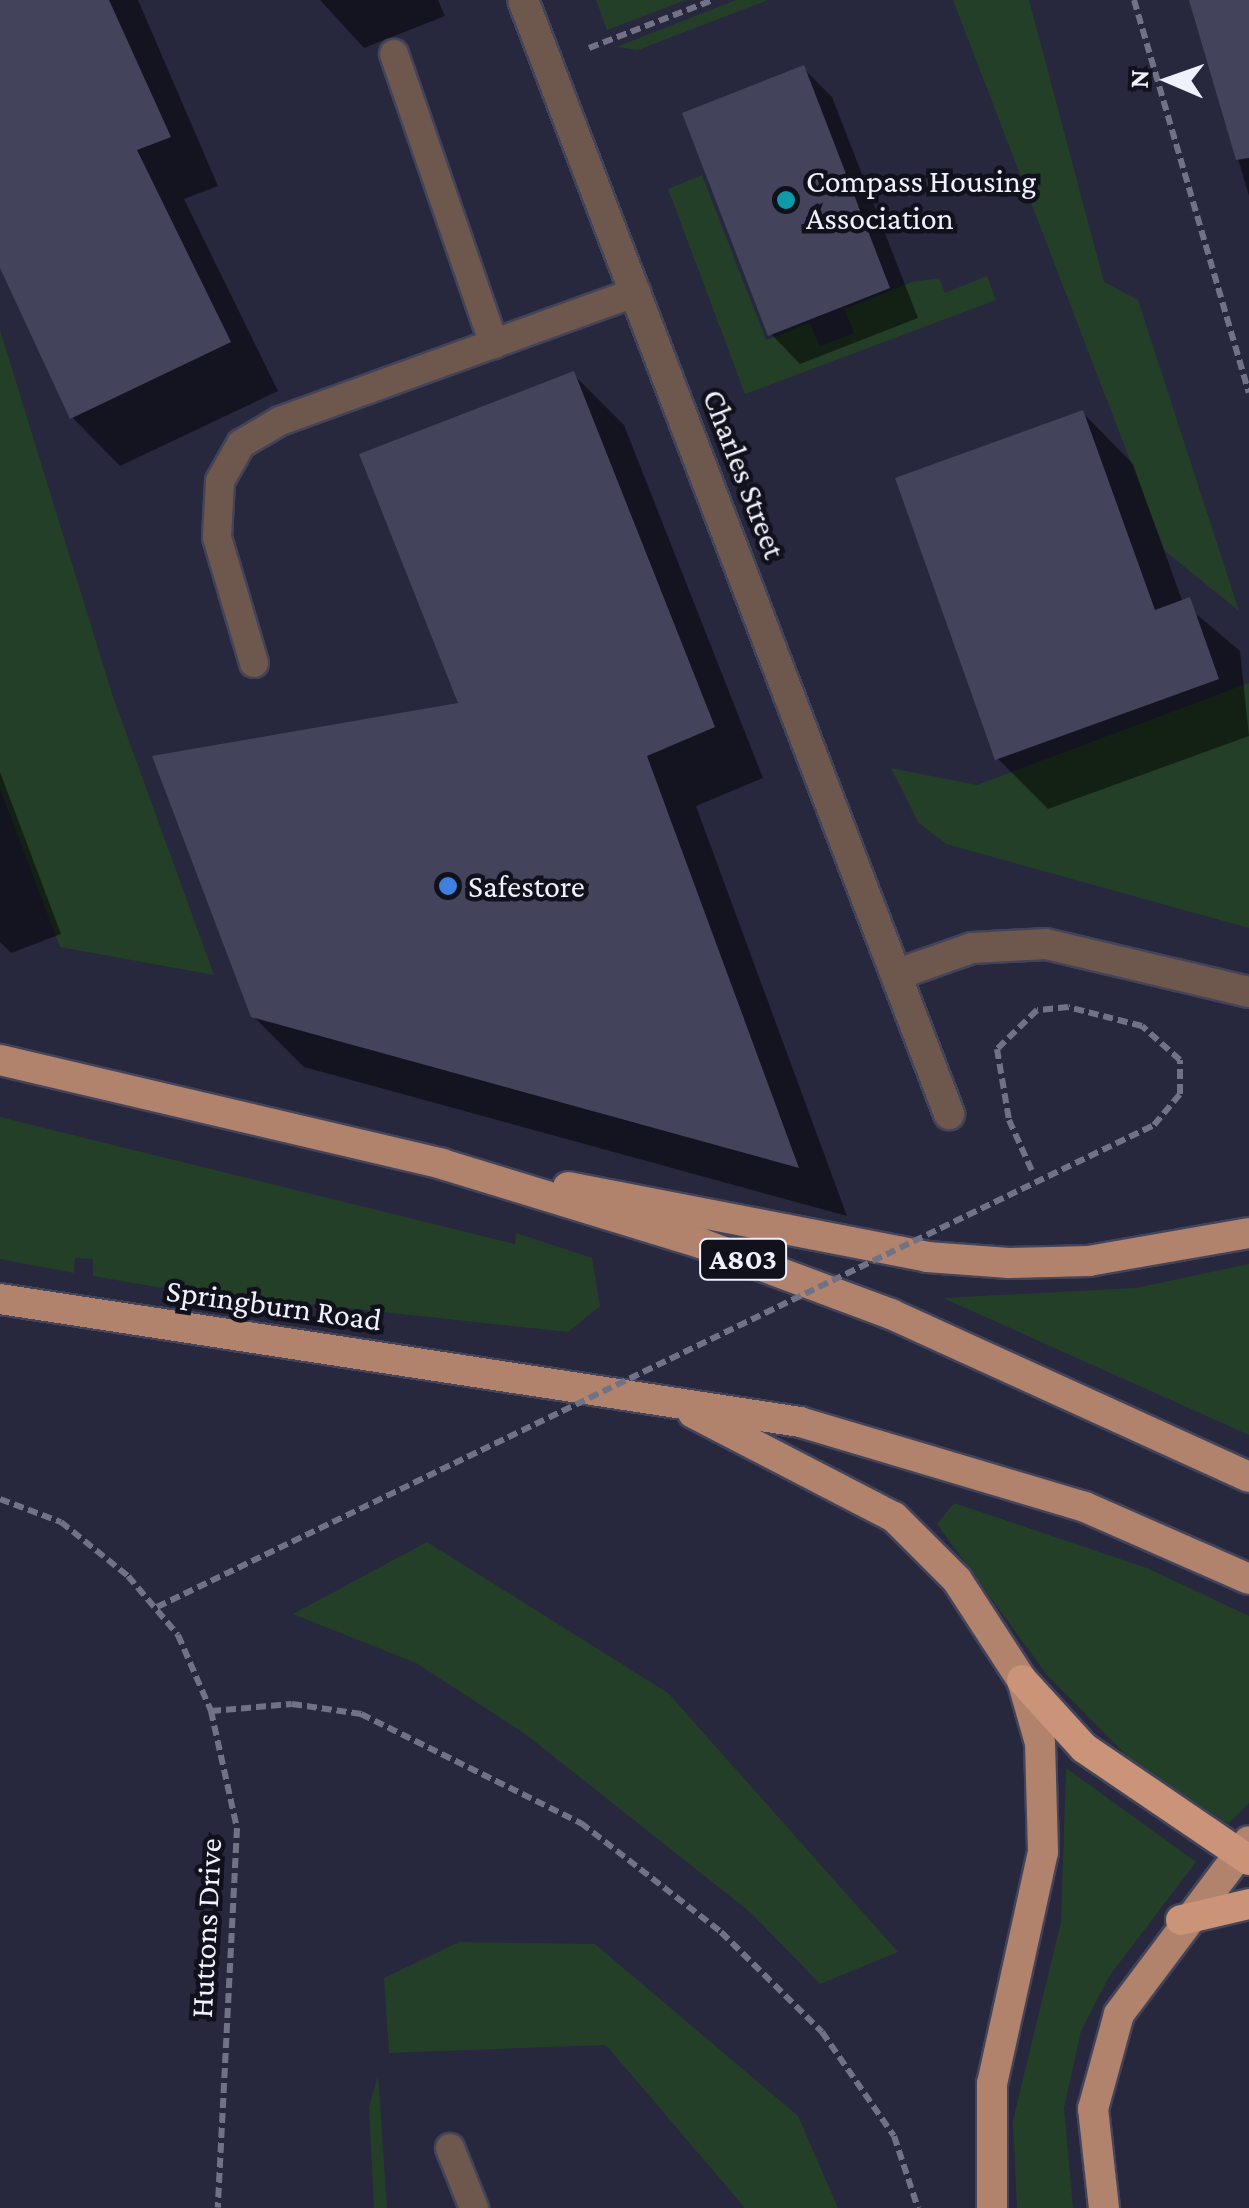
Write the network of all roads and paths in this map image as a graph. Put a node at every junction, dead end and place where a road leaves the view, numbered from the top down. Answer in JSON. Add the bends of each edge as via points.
{"nodes":[{"id":1,"x":523,"y":0,"type":"edge"},
{"id":2,"x":714,"y":0,"type":"edge"},
{"id":3,"x":1134,"y":0,"type":"edge"},
{"id":4,"x":394,"y":54,"type":"dead end"},
{"id":5,"x":548,"y":64,"type":"junction"},
{"id":6,"x":636,"y":292,"type":"junction"},
{"id":7,"x":494,"y":344,"type":"junction"},
{"id":8,"x":1249,"y":393,"type":"edge"},
{"id":9,"x":254,"y":664,"type":"dead end"},
{"id":10,"x":898,"y":974,"type":"junction"},
{"id":11,"x":1249,"y":992,"type":"edge"},
{"id":12,"x":0,"y":1060,"type":"edge"},
{"id":13,"x":949,"y":1114,"type":"dead end"},
{"id":14,"x":442,"y":1164,"type":"junction"},
{"id":15,"x":1032,"y":1172,"type":"dead end"},
{"id":16,"x":1249,"y":1233,"type":"edge"},
{"id":17,"x":0,"y":1299,"type":"edge"},
{"id":18,"x":539,"y":1377,"type":"junction"},
{"id":19,"x":1249,"y":1477,"type":"edge"},
{"id":20,"x":0,"y":1499,"type":"edge"},
{"id":21,"x":1249,"y":1579,"type":"edge"},
{"id":22,"x":156,"y":1607,"type":"junction"},
{"id":23,"x":1022,"y":1680,"type":"junction"},
{"id":24,"x":210,"y":1711,"type":"junction"},
{"id":25,"x":1244,"y":1850,"type":"edge"},
{"id":26,"x":1249,"y":1904,"type":"edge"},
{"id":27,"x":1181,"y":1920,"type":"junction"},
{"id":28,"x":450,"y":2148,"type":"dead end"},
{"id":29,"x":218,"y":2208,"type":"edge"},
{"id":30,"x":474,"y":2208,"type":"edge"},
{"id":31,"x":918,"y":2208,"type":"edge"},
{"id":32,"x":992,"y":2208,"type":"edge"},
{"id":33,"x":1104,"y":2208,"type":"edge"}],
"edges":[{"from":1,"to":5,"type":"street","name":"Charles Street"},
{"from":2,"to":5,"type":"path"},
{"from":3,"to":8,"type":"path"},
{"from":4,"to":7,"type":"lane"},
{"from":5,"to":6,"type":"street","name":"Charles Street"},
{"from":6,"to":7,"type":"lane"},
{"from":6,"to":10,"type":"street","name":"Charles Street"},
{"from":7,"to":9,"type":"lane","via":[[280,421],[242,444],[220,481],[216,537]]},
{"from":10,"to":11,"type":"street","via":[[972,948],[1046,944]]},
{"from":10,"to":13,"type":"street","name":"Charles Street"},
{"from":12,"to":14,"type":"main road","number":"A803"},
{"from":14,"to":16,"type":"main road","via":[[928,1257],[1089,1261]]},
{"from":14,"to":19,"type":"main road","number":"A803","via":[[857,1300]]},
{"from":15,"to":22,"type":"path","bridge":true,"via":[[1009,1120],[997,1050],[1037,1010],[1068,1008],[1142,1026],[1180,1060],[1180,1094],[1154,1125]]},
{"from":17,"to":18,"type":"main road","name":"Springburn Road"},
{"from":18,"to":21,"type":"main road","via":[[886,1444],[1085,1507]]},
{"from":18,"to":23,"type":"main road","via":[[643,1395],[710,1420],[894,1518],[957,1580]]},
{"from":20,"to":22,"type":"path","via":[[61,1522]]},
{"from":22,"to":24,"type":"path","name":"Huttons Drive"},
{"from":23,"to":25,"type":"highway","via":[[1084,1748]]},
{"from":23,"to":32,"type":"main road","via":[[1040,1743],[1043,1852],[992,2083]]},
{"from":24,"to":29,"type":"path","name":"Huttons Drive","via":[[237,1828]]},
{"from":24,"to":31,"type":"path","via":[[292,1704],[362,1714],[581,1823],[721,1932],[822,2032],[894,2136]]},
{"from":25,"to":27,"type":"main road"},
{"from":26,"to":27,"type":"highway"},
{"from":27,"to":33,"type":"main road","via":[[1119,2014],[1101,2065],[1093,2157]]},
{"from":28,"to":30,"type":"lane"}]}
